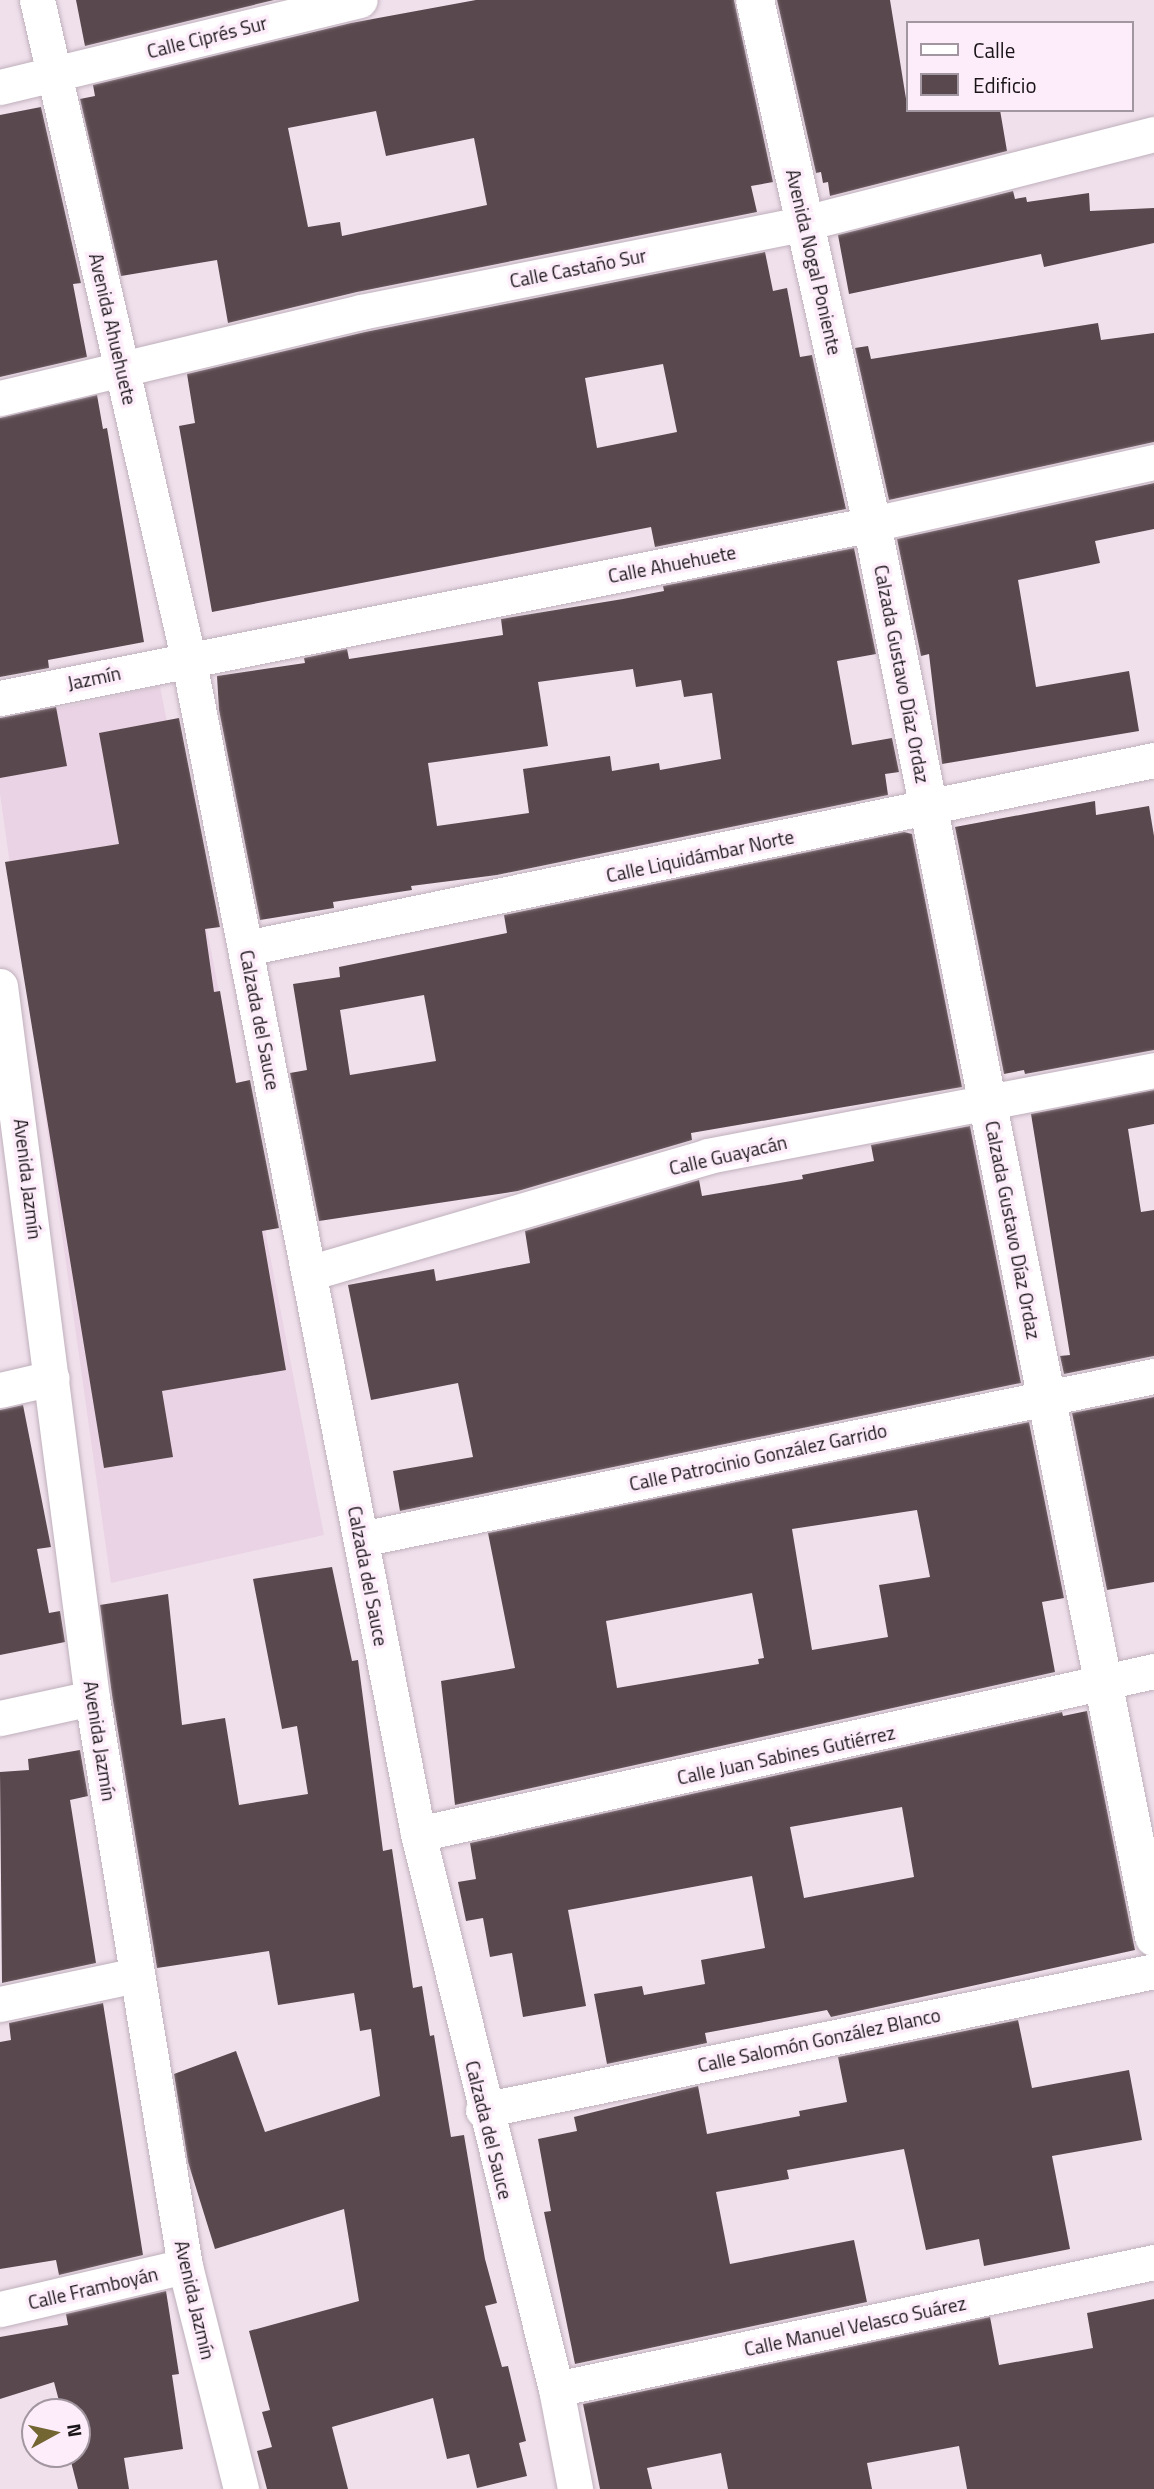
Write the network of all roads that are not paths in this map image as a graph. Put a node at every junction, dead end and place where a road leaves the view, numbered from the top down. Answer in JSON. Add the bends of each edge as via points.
{"nodes":[{"id":1,"x":37,"y":0,"type":"edge"},
{"id":2,"x":360,"y":0,"type":"edge"},
{"id":3,"x":755,"y":0,"type":"edge"},
{"id":4,"x":54,"y":74,"type":"junction"},
{"id":5,"x":0,"y":87,"type":"edge"},
{"id":6,"x":1154,"y":134,"type":"edge"},
{"id":7,"x":805,"y":223,"type":"junction"},
{"id":8,"x":122,"y":368,"type":"junction"},
{"id":9,"x":0,"y":398,"type":"edge"},
{"id":10,"x":1154,"y":462,"type":"edge"},
{"id":11,"x":872,"y":524,"type":"junction"},
{"id":12,"x":188,"y":657,"type":"junction"},
{"id":13,"x":0,"y":698,"type":"edge"},
{"id":14,"x":1154,"y":760,"type":"edge"},
{"id":15,"x":929,"y":809,"type":"junction"},
{"id":16,"x":246,"y":948,"type":"junction"},
{"id":17,"x":0,"y":986,"type":"edge"},
{"id":18,"x":1154,"y":1070,"type":"edge"},
{"id":19,"x":8,"y":1081,"type":"edge"},
{"id":20,"x":988,"y":1104,"type":"junction"},
{"id":21,"x":309,"y":1273,"type":"junction"},
{"id":22,"x":1154,"y":1376,"type":"edge"},
{"id":23,"x":52,"y":1378,"type":"junction"},
{"id":24,"x":0,"y":1390,"type":"edge"},
{"id":25,"x":1046,"y":1398,"type":"junction"},
{"id":26,"x":361,"y":1539,"type":"junction"},
{"id":27,"x":1154,"y":1671,"type":"edge"},
{"id":28,"x":1103,"y":1680,"type":"junction"},
{"id":29,"x":92,"y":1698,"type":"junction"},
{"id":30,"x":0,"y":1718,"type":"edge"},
{"id":31,"x":418,"y":1834,"type":"junction"},
{"id":32,"x":1154,"y":1937,"type":"edge"},
{"id":33,"x":1154,"y":1970,"type":"edge"},
{"id":34,"x":137,"y":1975,"type":"junction"},
{"id":35,"x":0,"y":2004,"type":"edge"},
{"id":36,"x":483,"y":2110,"type":"junction"},
{"id":37,"x":1154,"y":2262,"type":"edge"},
{"id":38,"x":186,"y":2266,"type":"junction"},
{"id":39,"x":0,"y":2309,"type":"edge"},
{"id":40,"x":556,"y":2389,"type":"junction"},
{"id":41,"x":241,"y":2489,"type":"edge"},
{"id":42,"x":575,"y":2489,"type":"edge"}],
"edges":[{"from":1,"to":4,"type":"street","name":"Avenida Ahuehuete"},
{"from":2,"to":4,"type":"street","name":"Calle Ciprés Sur"},
{"from":3,"to":7,"type":"street","name":"Avenida Nogal Poniente"},
{"from":4,"to":5,"type":"street","name":"Calle Ciprés Sur"},
{"from":4,"to":8,"type":"street","name":"Avenida Ahuehuete"},
{"from":6,"to":7,"type":"street","name":"Calle Castaño Sur"},
{"from":7,"to":8,"type":"street","name":"Calle Castaño Sur","via":[[361,312]]},
{"from":7,"to":11,"type":"street","name":"Avenida Nogal Poniente"},
{"from":8,"to":9,"type":"street","name":"Calle Castaño Sur"},
{"from":8,"to":12,"type":"street","name":"Avenida Ahuehuete"},
{"from":10,"to":11,"type":"street","name":"Calle Ahuehuete"},
{"from":11,"to":12,"type":"street","name":"Calle Ahuehuete"},
{"from":11,"to":15,"type":"street","name":"Calzada Gustavo Díaz Ordaz"},
{"from":12,"to":13,"type":"street","name":"Jazmín"},
{"from":12,"to":16,"type":"street","name":"Calzada del Sauce"},
{"from":14,"to":15,"type":"street","name":"Calle Liquidámbar Norte"},
{"from":15,"to":16,"type":"street","name":"Calle Liquidámbar Norte"},
{"from":15,"to":20,"type":"street","name":"Calzada Gustavo Díaz Ordaz"},
{"from":16,"to":21,"type":"street","name":"Calzada del Sauce"},
{"from":17,"to":19,"type":"street","name":"Avenida Jazmín"},
{"from":18,"to":20,"type":"street","name":"Calle Guayacán"},
{"from":19,"to":23,"type":"street","name":"Avenida Jazmín"},
{"from":20,"to":21,"type":"street","name":"Calle Guayacán","via":[[708,1156]]},
{"from":20,"to":25,"type":"street","name":"Calzada Gustavo Díaz Ordaz"},
{"from":21,"to":26,"type":"street","name":"Calzada del Sauce"},
{"from":22,"to":25,"type":"street","name":"Calle Patrocinio González Garrido"},
{"from":23,"to":24,"type":"street"},
{"from":23,"to":29,"type":"street","name":"Avenida Jazmín"},
{"from":25,"to":26,"type":"street","name":"Calle Patrocinio González Garrido"},
{"from":25,"to":28,"type":"street","name":"Calzada Gustavo Díaz Ordaz"},
{"from":26,"to":31,"type":"street","name":"Calzada del Sauce"},
{"from":27,"to":28,"type":"street","name":"Calle Juan Sabines Gutiérrez"},
{"from":28,"to":31,"type":"street","name":"Calle Juan Sabines Gutiérrez","via":[[895,1731]]},
{"from":28,"to":32,"type":"street","name":"Calzada Gustavo Díaz Ordaz"},
{"from":29,"to":30,"type":"street"},
{"from":29,"to":34,"type":"street","name":"Avenida Jazmín"},
{"from":31,"to":36,"type":"street","name":"Calzada del Sauce"},
{"from":33,"to":36,"type":"street","name":"Calle Salomón González Blanco"},
{"from":34,"to":35,"type":"street"},
{"from":34,"to":38,"type":"street","name":"Avenida Jazmín"},
{"from":36,"to":40,"type":"street","name":"Calzada del Sauce"},
{"from":37,"to":40,"type":"street","name":"Calle Manuel Velasco Suárez"},
{"from":38,"to":39,"type":"street","name":"Calle Framboyán"},
{"from":38,"to":41,"type":"street","name":"Avenida Jazmín"},
{"from":40,"to":42,"type":"street","name":"Calzada del Sauce"}]}
